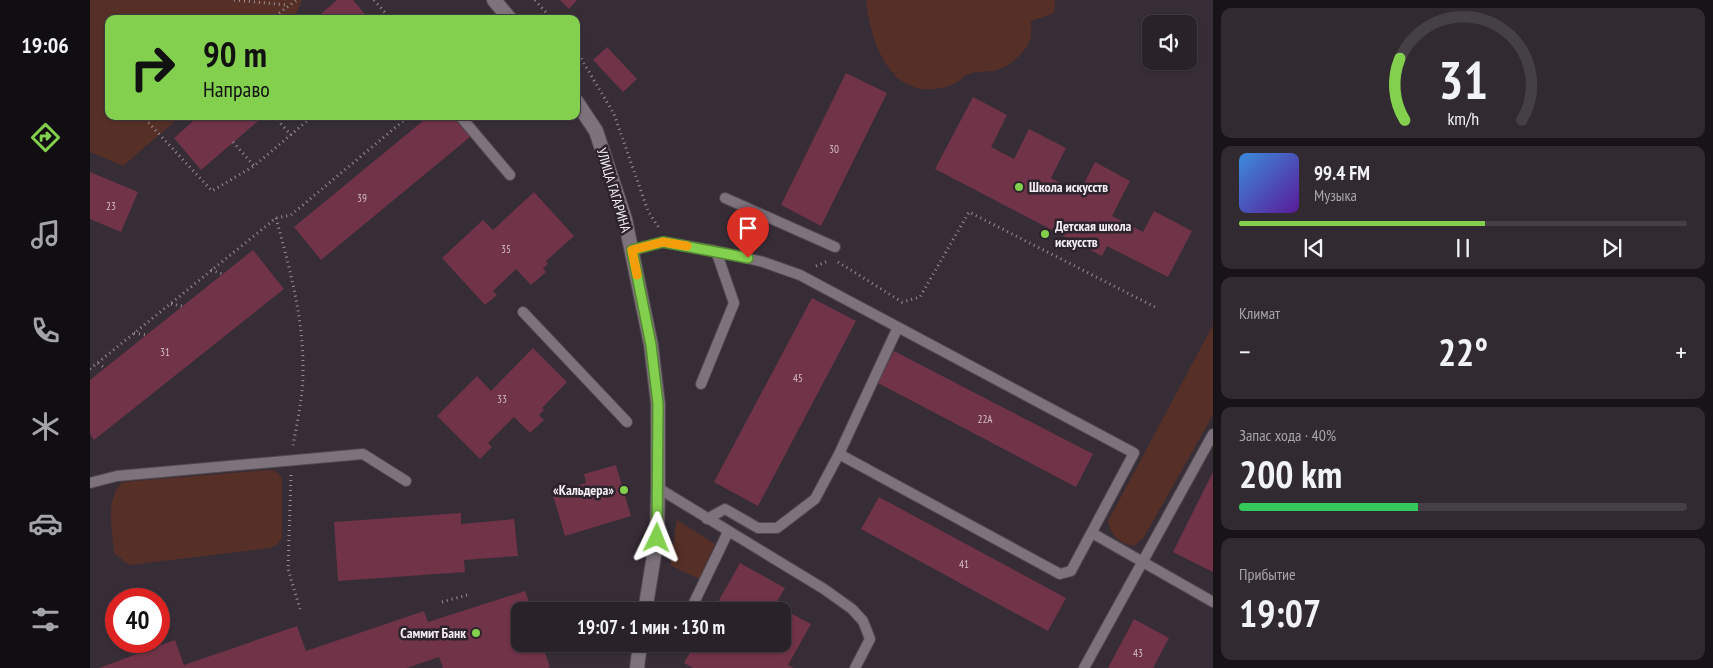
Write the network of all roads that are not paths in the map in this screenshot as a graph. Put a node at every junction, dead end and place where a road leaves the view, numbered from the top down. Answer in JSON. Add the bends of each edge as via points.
{"nodes":[{"id":1,"x":494,"y":0,"type":"edge"},
{"id":2,"x":507,"y":15,"type":"edge"},
{"id":3,"x":580,"y":107,"type":"edge"},
{"id":4,"x":463,"y":120,"type":"edge"},
{"id":5,"x":510,"y":175,"type":"dead end"},
{"id":6,"x":725,"y":198,"type":"dead end"},
{"id":7,"x":835,"y":247,"type":"dead end"},
{"id":8,"x":632,"y":250,"type":"junction"},
{"id":9,"x":716,"y":251,"type":"junction"},
{"id":10,"x":523,"y":312,"type":"dead end"},
{"id":11,"x":898,"y":327,"type":"junction"},
{"id":12,"x":701,"y":384,"type":"dead end"},
{"id":13,"x":627,"y":422,"type":"dead end"},
{"id":14,"x":1213,"y":434,"type":"edge"},
{"id":15,"x":839,"y":454,"type":"junction"},
{"id":16,"x":406,"y":481,"type":"dead end"},
{"id":17,"x":90,"y":483,"type":"edge"},
{"id":18,"x":658,"y":488,"type":"junction"},
{"id":19,"x":707,"y":519,"type":"junction"},
{"id":20,"x":728,"y":532,"type":"junction"},
{"id":21,"x":1092,"y":533,"type":"junction"},
{"id":22,"x":1142,"y":562,"type":"junction"},
{"id":23,"x":646,"y":602,"type":"edge"},
{"id":24,"x":694,"y":602,"type":"edge"},
{"id":25,"x":1213,"y":602,"type":"edge"},
{"id":26,"x":639,"y":652,"type":"edge"},
{"id":27,"x":637,"y":668,"type":"edge"},
{"id":28,"x":855,"y":668,"type":"edge"},
{"id":29,"x":1084,"y":668,"type":"edge"}],
"edges":[{"from":1,"to":2,"type":"street"},
{"from":3,"to":8,"type":"street","name":"УЛИЦА ГАГАРИНА","via":[[596,131]]},
{"from":4,"to":5,"type":"lane"},
{"from":6,"to":7,"type":"lane"},
{"from":8,"to":9,"type":"lane","via":[[663,242]]},
{"from":8,"to":18,"type":"street","name":"УЛИЦА ГАГАРИНА","via":[[658,404]]},
{"from":9,"to":11,"type":"lane","via":[[800,275]]},
{"from":9,"to":12,"type":"lane","via":[[734,303]]},
{"from":10,"to":13,"type":"lane"},
{"from":11,"to":15,"type":"lane"},
{"from":11,"to":21,"type":"lane","via":[[1134,453]]},
{"from":14,"to":22,"type":"lane"},
{"from":15,"to":19,"type":"lane","via":[[815,499],[777,528],[758,528],[725,509]]},
{"from":15,"to":21,"type":"lane","via":[[1060,574],[1071,571]]},
{"from":16,"to":17,"type":"lane","via":[[362,454],[117,476]]},
{"from":18,"to":19,"type":"lane"},
{"from":18,"to":23,"type":"street","name":"УЛИЦА ГАГАРИНА","via":[[657,538]]},
{"from":19,"to":20,"type":"lane"},
{"from":20,"to":24,"type":"lane"},
{"from":20,"to":28,"type":"lane","via":[[852,609],[863,621],[870,639]]},
{"from":21,"to":22,"type":"lane"},
{"from":22,"to":25,"type":"lane"},
{"from":22,"to":29,"type":"lane"},
{"from":26,"to":27,"type":"street"}]}
